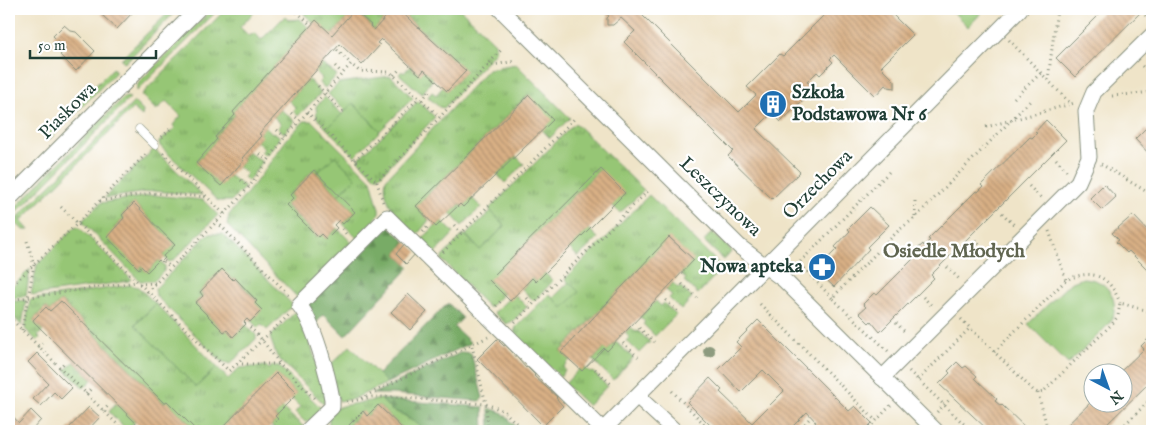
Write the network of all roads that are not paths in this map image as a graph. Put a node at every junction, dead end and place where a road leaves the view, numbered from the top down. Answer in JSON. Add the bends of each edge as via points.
{"nodes":[{"id":1,"x":198,"y":9,"type":"edge"},
{"id":2,"x":500,"y":9,"type":"edge"},
{"id":3,"x":1020,"y":9,"type":"edge"},
{"id":4,"x":1152,"y":34,"type":"edge"},
{"id":5,"x":139,"y":129,"type":"dead end"},
{"id":6,"x":154,"y":145,"type":"road end"},
{"id":7,"x":9,"y":199,"type":"edge"},
{"id":8,"x":766,"y":266,"type":"junction"},
{"id":9,"x":882,"y":378,"type":"junction"},
{"id":10,"x":637,"y":396,"type":"junction"},
{"id":11,"x":307,"y":431,"type":"edge"},
{"id":12,"x":603,"y":431,"type":"edge"},
{"id":13,"x":674,"y":431,"type":"edge"},
{"id":14,"x":936,"y":431,"type":"edge"}],
"edges":[{"from":1,"to":7,"type":"street","name":"Piaskowa"},
{"from":2,"to":8,"type":"street","name":"Leszczynowa","via":[[740,247]]},
{"from":3,"to":8,"type":"street","name":"Orzechowa"},
{"from":4,"to":9,"type":"street","via":[[1094,92],[1086,111],[1089,157],[1078,182]]},
{"from":5,"to":6,"type":"lane"},
{"from":8,"to":9,"type":"street","name":"Leszczynowa"},
{"from":8,"to":10,"type":"street","name":"Orzechowa"},
{"from":9,"to":14,"type":"street","name":"Leszczynowa"},
{"from":10,"to":12,"type":"street","name":"Orzechowa"},
{"from":10,"to":13,"type":"street"},
{"from":11,"to":12,"type":"street","via":[[329,409],[330,388],[311,325],[299,305],[387,217]]}]}
